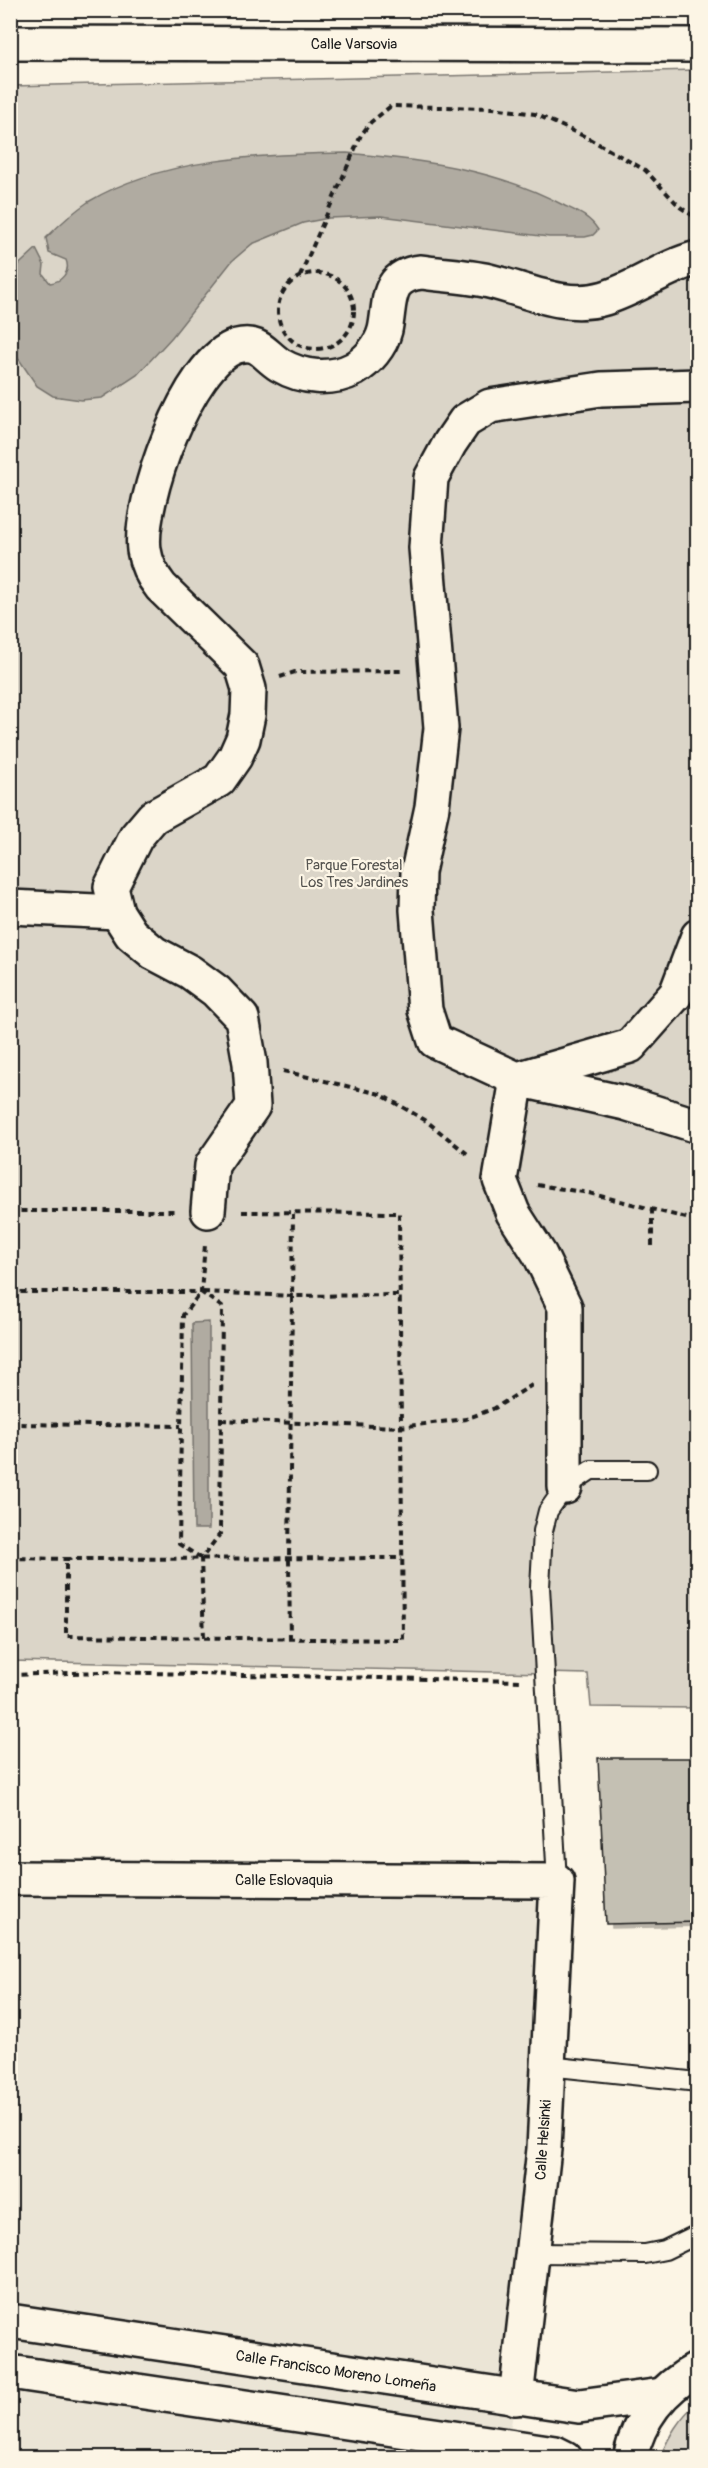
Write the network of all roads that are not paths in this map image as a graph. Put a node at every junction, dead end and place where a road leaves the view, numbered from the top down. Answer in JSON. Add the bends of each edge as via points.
{"nodes":[{"id":1,"x":10,"y":42,"type":"edge"},
{"id":2,"x":698,"y":45,"type":"edge"},
{"id":3,"x":698,"y":258,"type":"edge"},
{"id":4,"x":698,"y":386,"type":"edge"},
{"id":5,"x":10,"y":907,"type":"edge"},
{"id":6,"x":117,"y":912,"type":"junction"},
{"id":7,"x":698,"y":936,"type":"edge"},
{"id":8,"x":517,"y":1079,"type":"junction"},
{"id":9,"x":698,"y":1126,"type":"edge"},
{"id":10,"x":208,"y":1211,"type":"road end"},
{"id":11,"x":647,"y":1470,"type":"dead end"},
{"id":12,"x":565,"y":1487,"type":"junction"},
{"id":13,"x":10,"y":1878,"type":"edge"},
{"id":14,"x":557,"y":1881,"type":"junction"},
{"id":15,"x":548,"y":2066,"type":"junction"},
{"id":16,"x":698,"y":2082,"type":"edge"},
{"id":17,"x":698,"y":2234,"type":"edge"},
{"id":18,"x":532,"y":2253,"type":"junction"},
{"id":19,"x":10,"y":2321,"type":"edge"},
{"id":20,"x":698,"y":2369,"type":"edge"},
{"id":21,"x":10,"y":2372,"type":"edge"},
{"id":22,"x":662,"y":2395,"type":"junction"},
{"id":23,"x":516,"y":2398,"type":"junction"},
{"id":24,"x":507,"y":2451,"type":"edge"},
{"id":25,"x":566,"y":2457,"type":"edge"},
{"id":26,"x":630,"y":2457,"type":"edge"}],
"edges":[{"from":1,"to":2,"type":"street","name":"Calle Varsovia"},
{"from":3,"to":6,"type":"street","via":[[604,298],[574,301],[546,298],[488,281],[410,273],[392,288],[380,344],[352,370],[322,377],[298,373],[278,364],[252,344],[226,352],[194,388],[179,415],[149,498],[144,552],[161,587],[242,666],[249,689],[248,715],[235,757],[219,780],[153,817],[136,837],[111,887]]},
{"from":4,"to":8,"type":"street","via":[[590,390],[490,406],[465,421],[431,478],[426,548],[441,728],[432,807],[418,872],[425,1010],[435,1041]]},
{"from":5,"to":6,"type":"street"},
{"from":6,"to":10,"type":"street","via":[[131,934],[154,953],[190,972],[242,1018],[253,1106],[212,1165]]},
{"from":7,"to":8,"type":"street","via":[[676,994],[630,1046]]},
{"from":8,"to":9,"type":"street","via":[[625,1103]]},
{"from":8,"to":12,"type":"street","via":[[500,1180],[513,1213],[565,1307]]},
{"from":11,"to":12,"type":"lane","via":[[591,1470]]},
{"from":12,"to":14,"type":"lane","via":[[548,1511],[540,1587]]},
{"from":13,"to":14,"type":"street","name":"Calle Eslovaquia"},
{"from":14,"to":15,"type":"street","name":"Calle Helsinki"},
{"from":15,"to":16,"type":"lane"},
{"from":15,"to":18,"type":"street","name":"Calle Helsinki","via":[[544,2148]]},
{"from":17,"to":18,"type":"lane","via":[[665,2250],[645,2254]]},
{"from":18,"to":23,"type":"street","name":"Calle Helsinki"},
{"from":19,"to":23,"type":"street","name":"Calle Francisco Moreno Lomeña"},
{"from":20,"to":22,"type":"street"},
{"from":21,"to":24,"type":"street"},
{"from":22,"to":23,"type":"street","name":"Calle Francisco Moreno Lomeña","via":[[579,2406]]},
{"from":22,"to":26,"type":"street","via":[[645,2416],[633,2440]]},
{"from":24,"to":25,"type":"street"}]}
